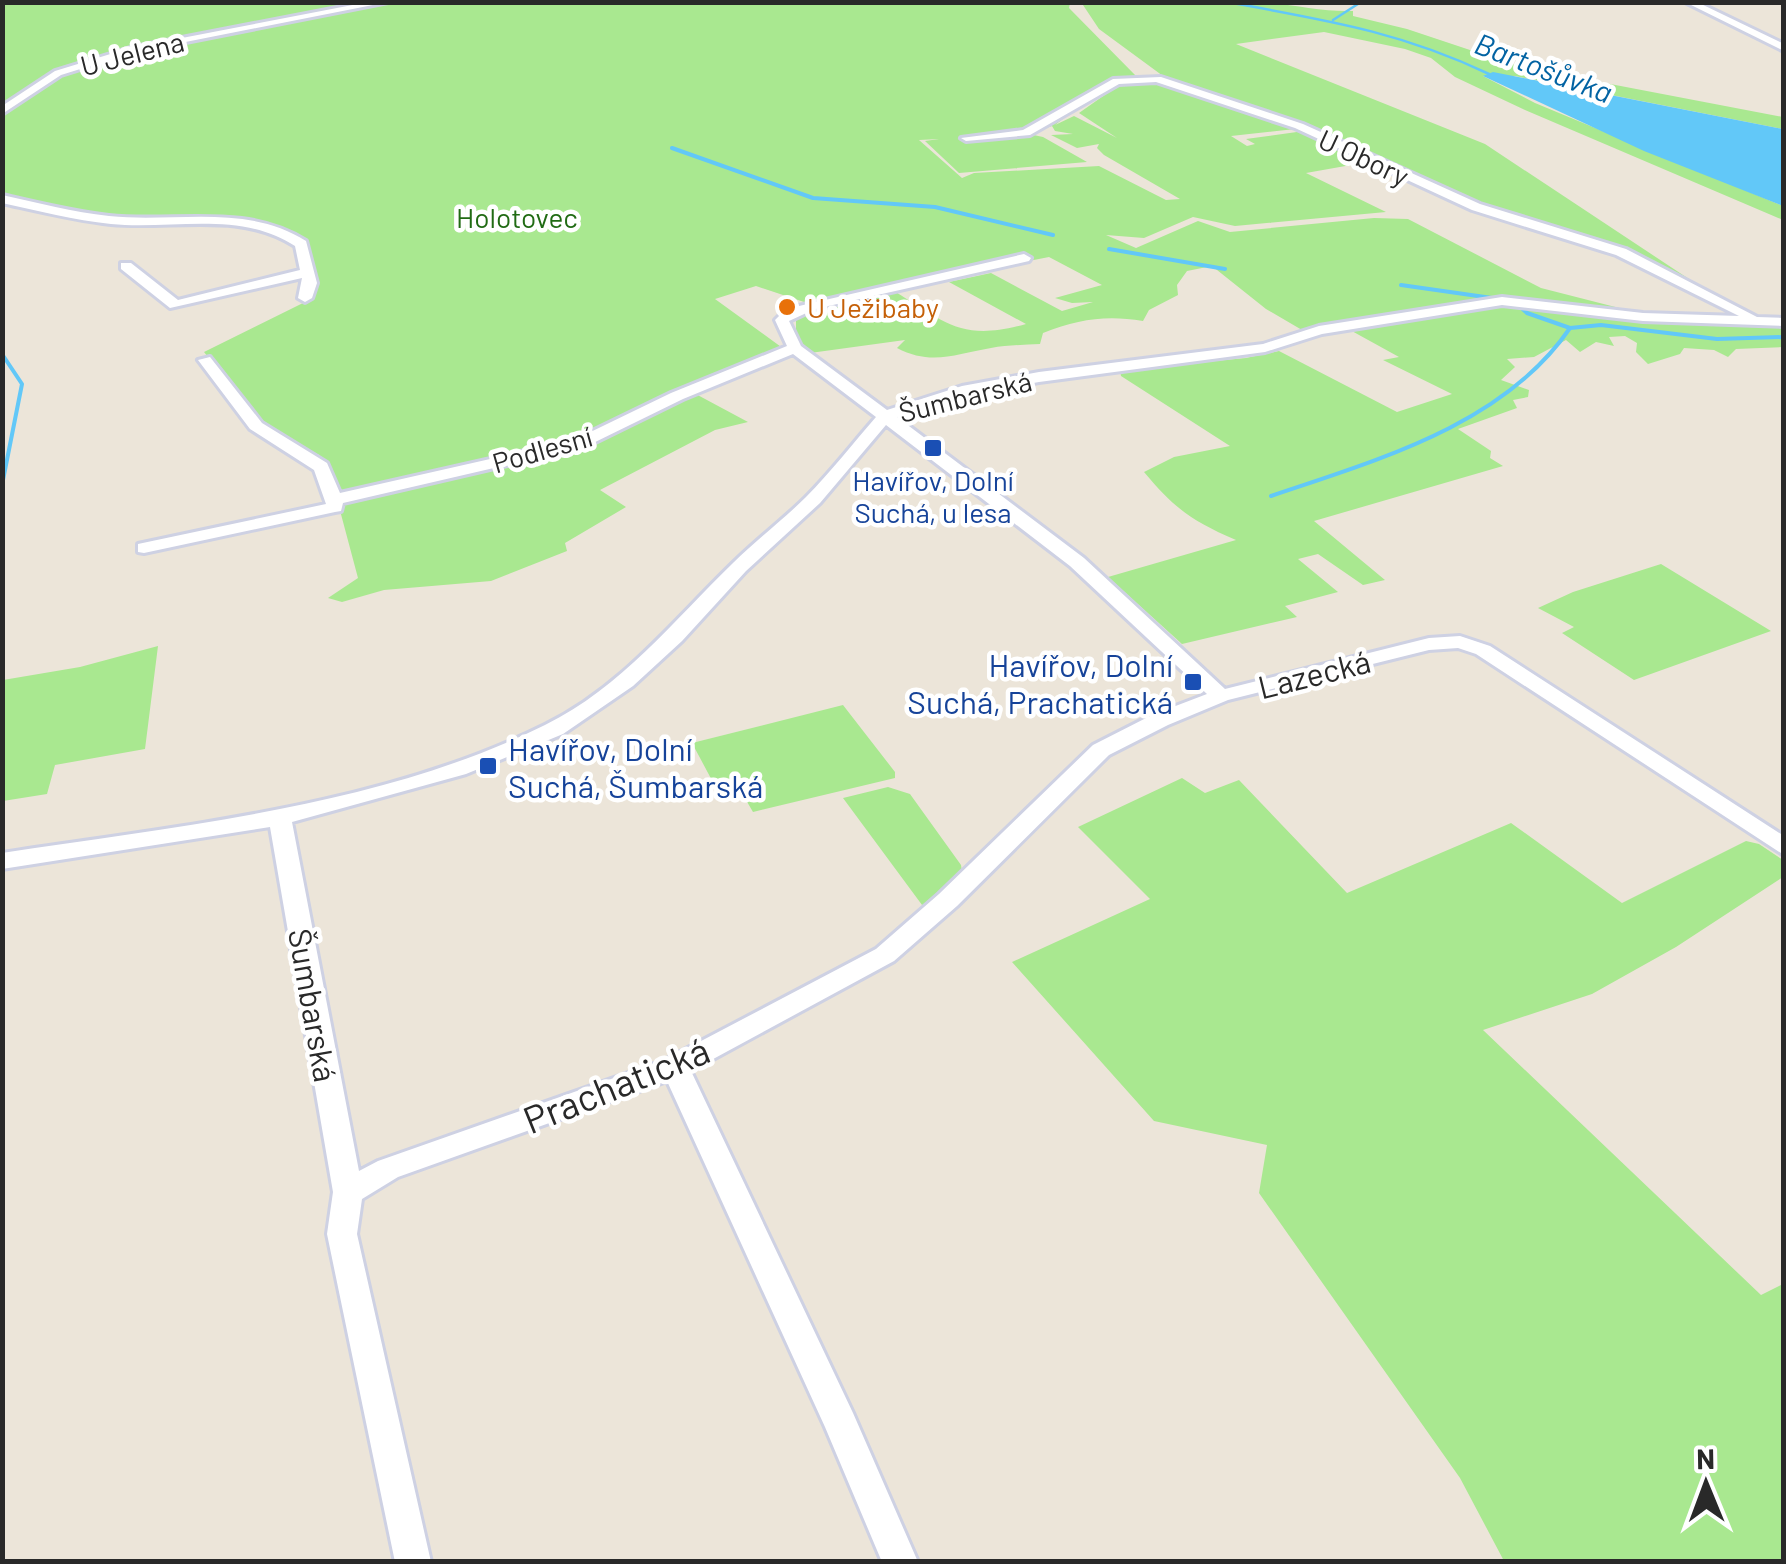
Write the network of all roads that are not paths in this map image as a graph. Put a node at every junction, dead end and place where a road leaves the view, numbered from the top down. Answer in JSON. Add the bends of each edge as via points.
{"nodes":[{"id":1,"x":384,"y":2,"type":"edge"},
{"id":2,"x":1688,"y":2,"type":"edge"},
{"id":3,"x":1784,"y":48,"type":"edge"},
{"id":4,"x":2,"y":110,"type":"edge"},
{"id":5,"x":966,"y":138,"type":"dead end"},
{"id":6,"x":2,"y":200,"type":"edge"},
{"id":7,"x":1024,"y":258,"type":"dead end"},
{"id":8,"x":126,"y":266,"type":"dead end"},
{"id":9,"x":306,"y":272,"type":"junction"},
{"id":10,"x":305,"y":298,"type":"dead end"},
{"id":11,"x":1758,"y":320,"type":"junction"},
{"id":12,"x":1784,"y":322,"type":"edge"},
{"id":13,"x":795,"y":348,"type":"junction"},
{"id":14,"x":205,"y":360,"type":"dead end"},
{"id":15,"x":885,"y":416,"type":"junction"},
{"id":16,"x":334,"y":500,"type":"junction"},
{"id":17,"x":144,"y":548,"type":"dead end"},
{"id":18,"x":1221,"y":696,"type":"junction"},
{"id":19,"x":280,"y":818,"type":"junction"},
{"id":20,"x":1784,"y":848,"type":"edge"},
{"id":21,"x":2,"y":861,"type":"edge"},
{"id":22,"x":676,"y":1067,"type":"junction"},
{"id":23,"x":348,"y":1192,"type":"junction"},
{"id":24,"x":413,"y":1562,"type":"edge"},
{"id":25,"x":900,"y":1562,"type":"edge"}],
"edges":[{"from":1,"to":4,"type":"street","name":"U Jelena","via":[[145,47],[66,70]]},
{"from":2,"to":3,"type":"street"},
{"from":5,"to":11,"type":"street","name":"U Obory","via":[[1026,133],[1117,81],[1157,79],[1298,126],[1476,207],[1620,252]]},
{"from":6,"to":9,"type":"street","via":[[111,220],[268,227],[301,244]]},
{"from":7,"to":13,"type":"street","via":[[790,312],[782,320]]},
{"from":8,"to":9,"type":"street","via":[[176,305]]},
{"from":9,"to":10,"type":"street"},
{"from":11,"to":12,"type":"street","name":"Šumbarská"},
{"from":11,"to":15,"type":"street","name":"Šumbarská","via":[[1643,317],[1502,301],[1319,330],[1266,348],[982,388]]},
{"from":13,"to":15,"type":"street","name":"Lazecká"},
{"from":13,"to":16,"type":"street","name":"Podlesní","via":[[579,444]]},
{"from":14,"to":16,"type":"street","via":[[256,426],[321,467]]},
{"from":15,"to":18,"type":"street","name":"Lazecká","via":[[1077,562]]},
{"from":15,"to":19,"type":"street","name":"Šumbarská","via":[[814,499],[626,682],[555,729],[458,769]]},
{"from":16,"to":17,"type":"street","name":"Podlesní","via":[[334,508]]},
{"from":18,"to":20,"type":"street","name":"Lazecká","via":[[1460,642],[1484,650]]},
{"from":18,"to":22,"type":"street","name":"Prachatická","via":[[1101,750],[884,955]]},
{"from":19,"to":21,"type":"street","name":"Šumbarská"},
{"from":19,"to":23,"type":"street","name":"Šumbarská"},
{"from":22,"to":23,"type":"street","name":"Prachatická","via":[[388,1169]]},
{"from":22,"to":25,"type":"street"},
{"from":23,"to":24,"type":"street","via":[[342,1234]]}]}
